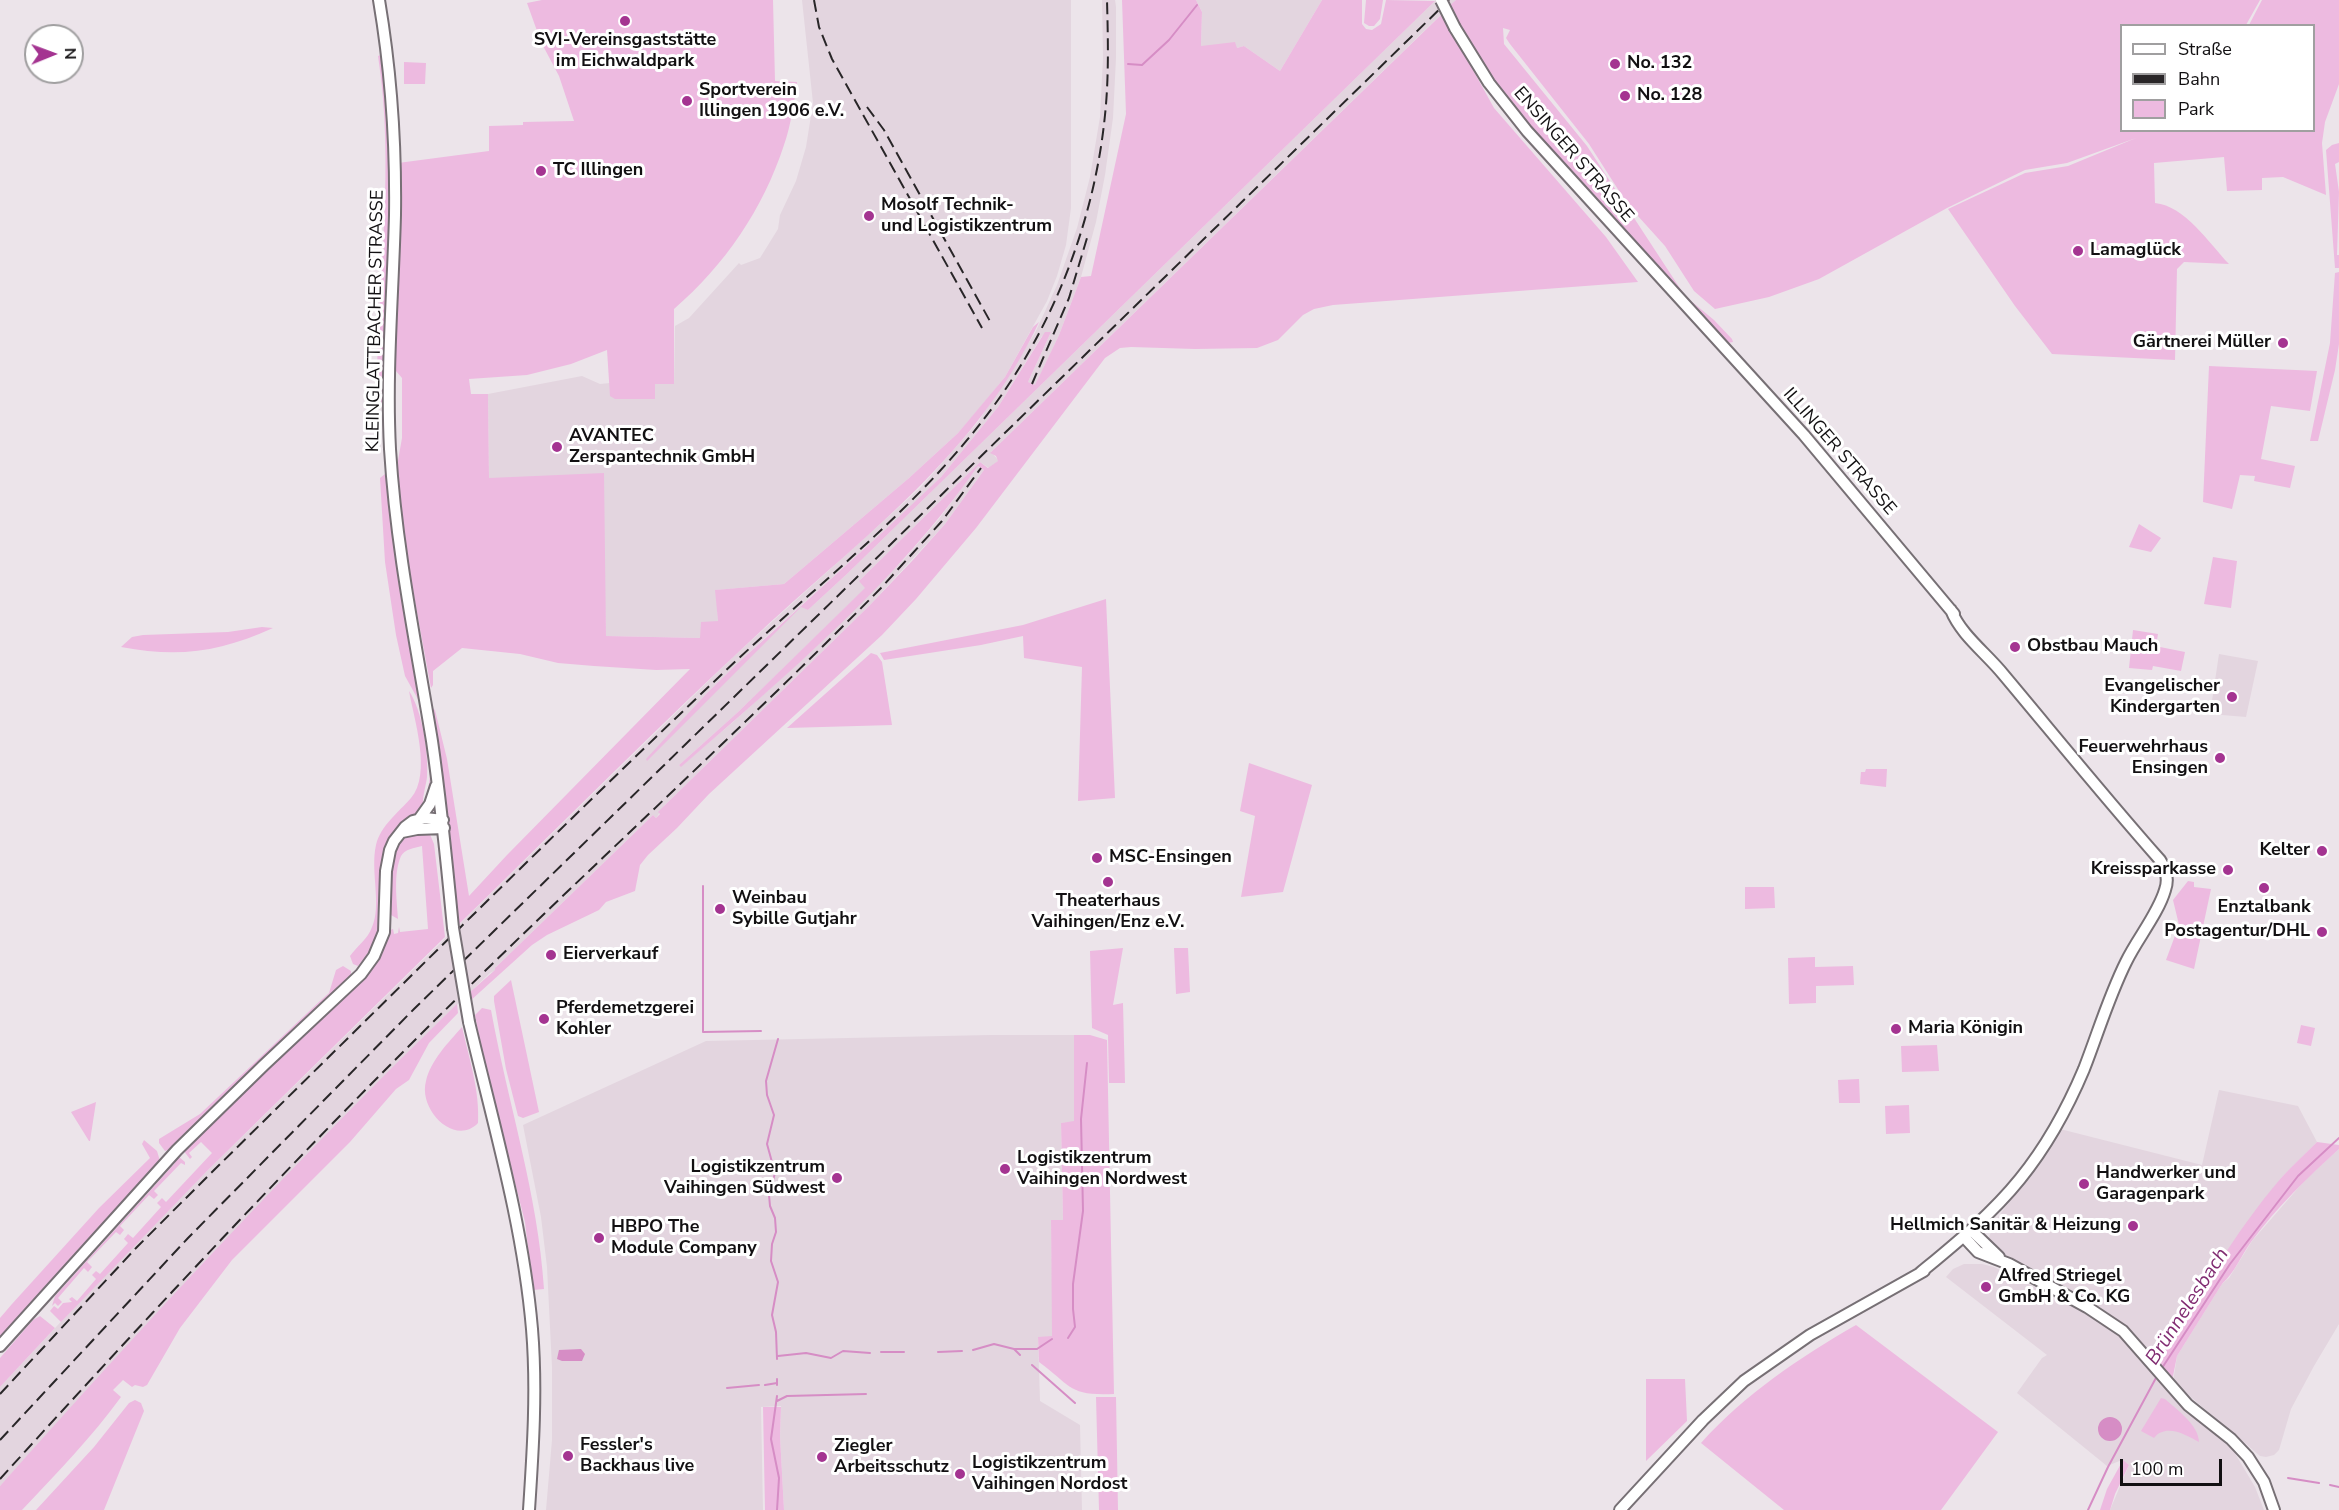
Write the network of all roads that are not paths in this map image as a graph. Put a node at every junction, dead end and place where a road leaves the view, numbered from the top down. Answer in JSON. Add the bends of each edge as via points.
{"nodes":[{"id":1,"x":379,"y":0,"type":"edge"},
{"id":2,"x":1441,"y":0,"type":"edge"},
{"id":3,"x":1698,"y":320,"type":"joint"},
{"id":4,"x":437,"y":780,"type":"junction"},
{"id":5,"x":420,"y":818,"type":"junction"},
{"id":6,"x":443,"y":824,"type":"junction"},
{"id":7,"x":402,"y":832,"type":"junction"},
{"id":8,"x":1970,"y":1236,"type":"junction"},
{"id":9,"x":0,"y":1346,"type":"edge"},
{"id":10,"x":529,"y":1510,"type":"edge"},
{"id":11,"x":1620,"y":1510,"type":"edge"},
{"id":12,"x":2274,"y":1510,"type":"edge"}],
"edges":[{"from":1,"to":4,"type":"street","name":"KLEINGLATTBACHER STRASSE","via":[[394,133],[390,447],[398,537]]},
{"from":2,"to":3,"type":"street","name":"ENSINGER STRASSE","bridge":true,"via":[[1490,83],[1527,131]]},
{"from":3,"to":8,"type":"street","name":"ILLINGER STRASSE","via":[[1804,435],[2165,869],[2167,883],[2162,898],[2126,962],[2083,1071],[2051,1133],[2020,1179]]},
{"from":4,"to":5,"type":"street","via":[[430,804]]},
{"from":4,"to":6,"type":"street","name":"KLEINGLATTBACHER STRASSE"},
{"from":5,"to":6,"type":"street"},
{"from":5,"to":7,"type":"street"},
{"from":6,"to":7,"type":"street"},
{"from":6,"to":10,"type":"street","name":"KLEINGLATTBACHER STRASSE","bridge":true,"via":[[453,928],[469,1022],[512,1199],[529,1297],[534,1355]]},
{"from":7,"to":9,"type":"street","via":[[394,841],[388,860],[384,932],[364,970],[177,1150]]},
{"from":8,"to":11,"type":"street","via":[[1920,1273],[1810,1335],[1744,1381]]},
{"from":8,"to":12,"type":"street","via":[[2006,1263],[2107,1319],[2130,1339],[2188,1406],[2248,1457],[2264,1482]]}]}
